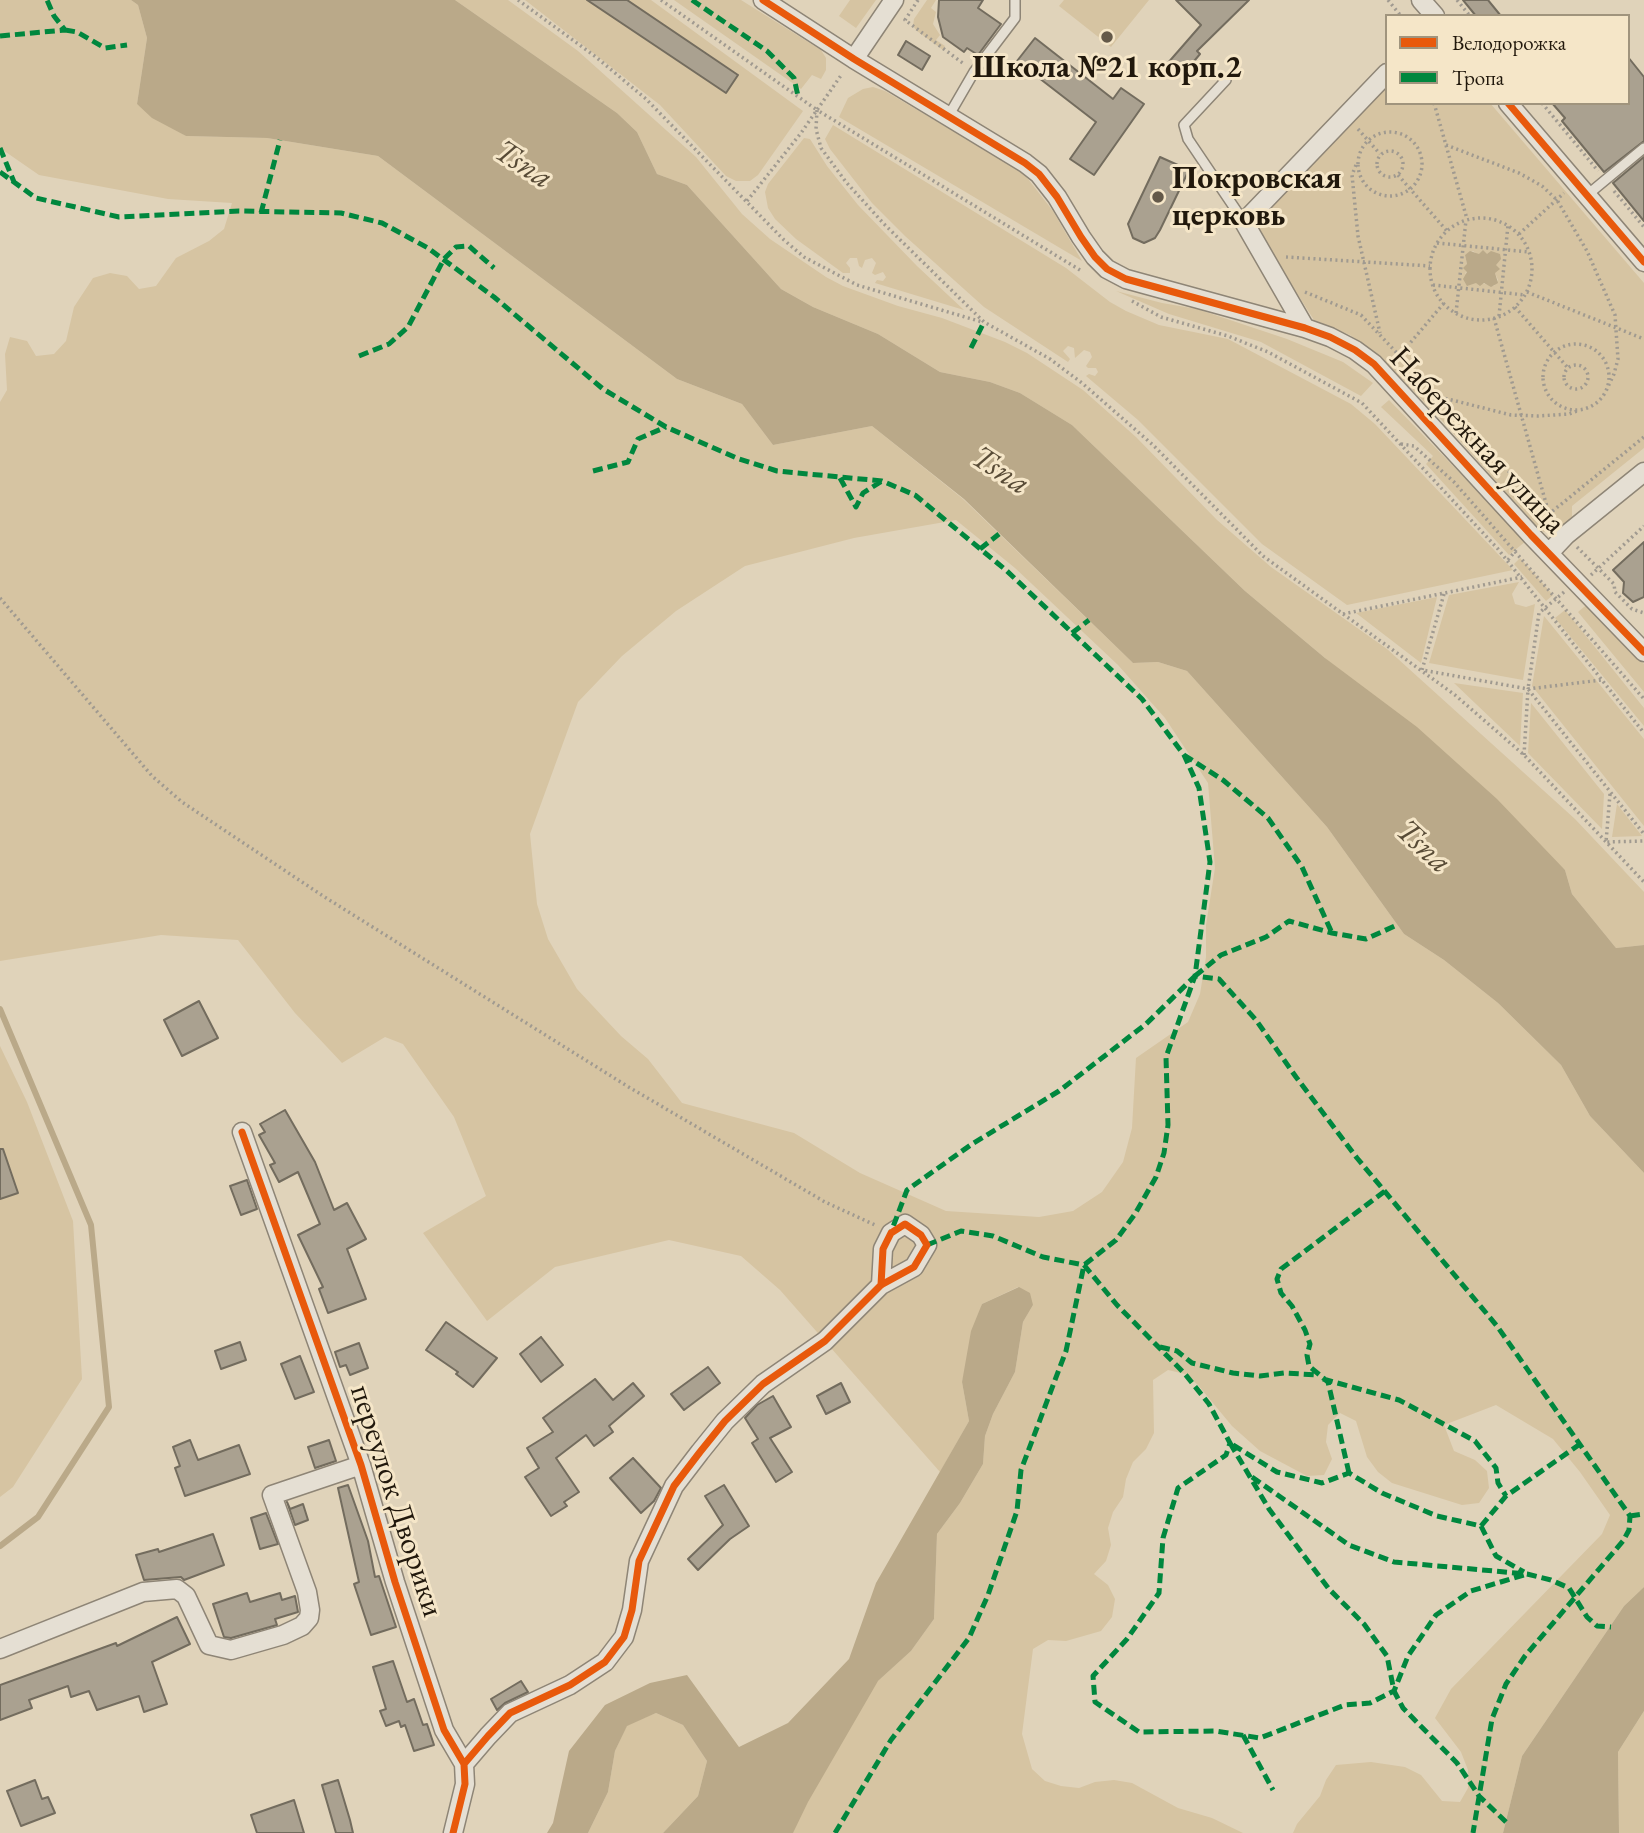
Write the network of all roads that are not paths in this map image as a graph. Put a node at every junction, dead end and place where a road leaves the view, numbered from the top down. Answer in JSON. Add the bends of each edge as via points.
{"nodes":[{"id":1,"x":763,"y":0,"type":"edge"},
{"id":2,"x":894,"y":0,"type":"edge"},
{"id":3,"x":1015,"y":0,"type":"edge"},
{"id":4,"x":1421,"y":0,"type":"edge"},
{"id":5,"x":1432,"y":14,"type":"edge"},
{"id":6,"x":854,"y":59,"type":"junction"},
{"id":7,"x":1385,"y":75,"type":"edge"},
{"id":8,"x":1226,"y":80,"type":"dead end"},
{"id":9,"x":1510,"y":105,"type":"edge"},
{"id":10,"x":949,"y":115,"type":"junction"},
{"id":11,"x":1644,"y":148,"type":"edge"},
{"id":12,"x":1581,"y":190,"type":"junction"},
{"id":13,"x":1244,"y":222,"type":"junction"},
{"id":14,"x":1643,"y":258,"type":"edge"},
{"id":15,"x":1305,"y":328,"type":"junction"},
{"id":16,"x":1644,"y":472,"type":"edge"},
{"id":17,"x":1549,"y":553,"type":"junction"},
{"id":18,"x":1644,"y":652,"type":"edge"},
{"id":19,"x":242,"y":1132,"type":"dead end"},
{"id":20,"x":881,"y":1285,"type":"junction"},
{"id":21,"x":361,"y":1465,"type":"junction"},
{"id":22,"x":0,"y":1649,"type":"edge"},
{"id":23,"x":464,"y":1764,"type":"junction"},
{"id":24,"x":453,"y":1833,"type":"edge"}],
"edges":[{"from":1,"to":6,"type":"street","name":"Набережная улица"},
{"from":2,"to":6,"type":"street"},
{"from":3,"to":10,"type":"lane","via":[[1015,18],[974,72]]},
{"from":4,"to":5,"type":"street"},
{"from":6,"to":10,"type":"street","name":"Набережная улица"},
{"from":7,"to":13,"type":"street"},
{"from":8,"to":13,"type":"lane","via":[[1184,125],[1188,139]]},
{"from":9,"to":12,"type":"street"},
{"from":10,"to":15,"type":"street","name":"Набережная улица","via":[[1039,174],[1107,269],[1126,279]]},
{"from":11,"to":12,"type":"lane","via":[[1605,180]]},
{"from":12,"to":14,"type":"street"},
{"from":13,"to":15,"type":"street"},
{"from":15,"to":17,"type":"street","name":"Набережная улица","via":[[1355,350],[1383,374]]},
{"from":16,"to":17,"type":"street"},
{"from":17,"to":18,"type":"street","name":"Набережная улица"},
{"from":19,"to":21,"type":"street","name":"переулок Дворики"},
{"from":20,"to":20,"type":"street","via":[[914,1267],[927,1245],[905,1224],[891,1233],[883,1249]]},
{"from":20,"to":23,"type":"street","via":[[825,1341],[763,1384],[725,1421],[674,1486],[639,1561],[624,1637],[605,1662],[570,1685],[510,1713]]},
{"from":21,"to":22,"type":"street","via":[[272,1495],[307,1592],[309,1618],[302,1626],[231,1650],[209,1645],[186,1596],[177,1589],[143,1592]]},
{"from":21,"to":23,"type":"street","name":"переулок Дворики","via":[[444,1730]]},
{"from":23,"to":24,"type":"street","via":[[466,1784]]}]}
